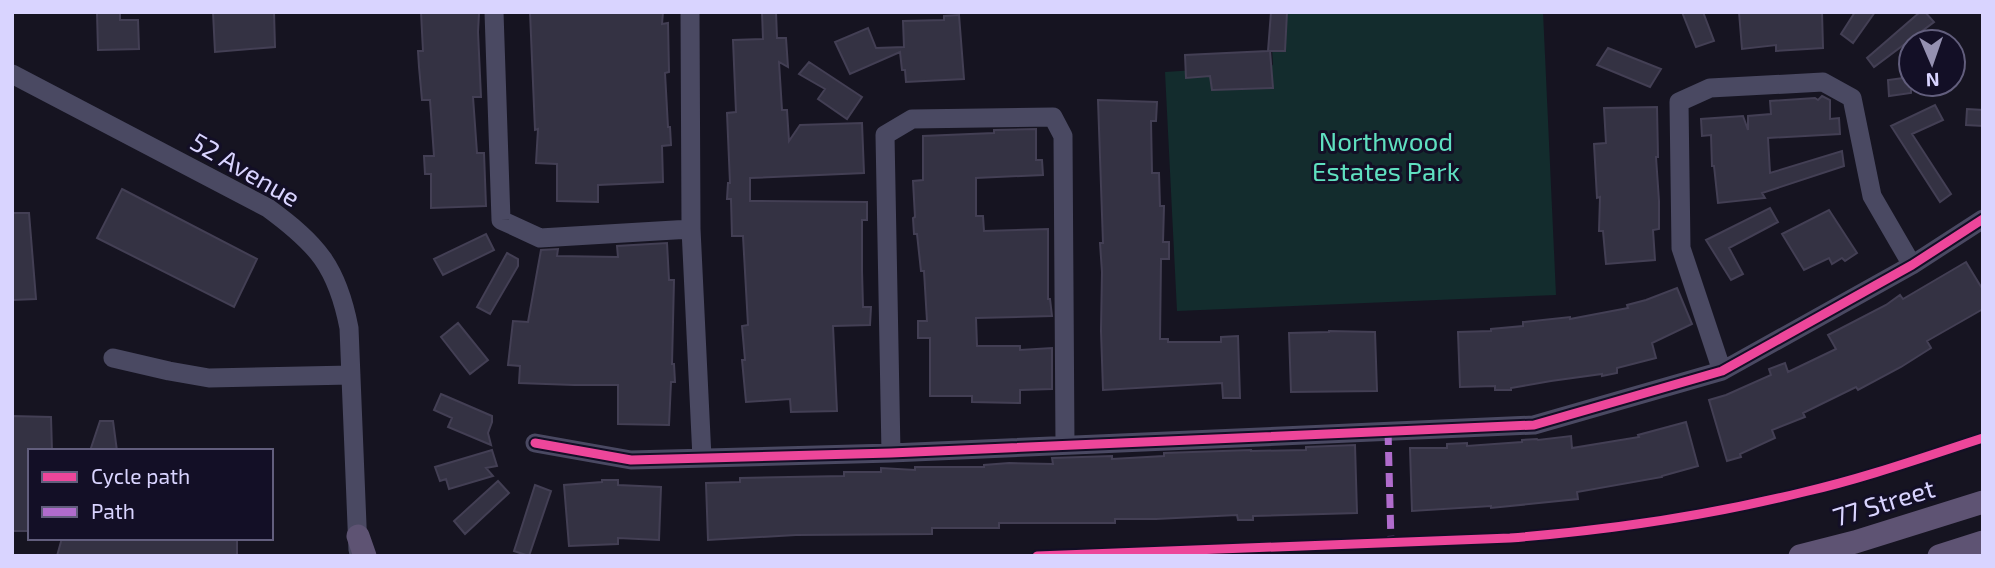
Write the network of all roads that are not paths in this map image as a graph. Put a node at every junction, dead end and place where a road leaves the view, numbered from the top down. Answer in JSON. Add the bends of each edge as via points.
{"nodes":[{"id":1,"x":494,"y":12,"type":"edge"},
{"id":2,"x":690,"y":12,"type":"edge"},
{"id":3,"x":12,"y":75,"type":"edge"},
{"id":4,"x":1983,"y":219,"type":"edge"},
{"id":5,"x":691,"y":229,"type":"junction"},
{"id":6,"x":1912,"y":265,"type":"junction"},
{"id":7,"x":113,"y":358,"type":"dead end"},
{"id":8,"x":1722,"y":371,"type":"junction"},
{"id":9,"x":351,"y":375,"type":"junction"},
{"id":10,"x":535,"y":443,"type":"dead end"},
{"id":11,"x":1065,"y":446,"type":"junction"},
{"id":12,"x":891,"y":453,"type":"junction"},
{"id":13,"x":702,"y":458,"type":"junction"},
{"id":14,"x":1983,"y":502,"type":"edge"},
{"id":15,"x":1983,"y":542,"type":"edge"},
{"id":16,"x":360,"y":549,"type":"edge"},
{"id":17,"x":1800,"y":556,"type":"edge"},
{"id":18,"x":1939,"y":556,"type":"edge"}],
"edges":[{"from":1,"to":5,"type":"street","via":[[501,220],[540,238]]},
{"from":2,"to":5,"type":"street"},
{"from":3,"to":9,"type":"street","name":"52 Avenue","via":[[268,208],[291,225],[327,263],[345,304]]},
{"from":4,"to":6,"type":"street"},
{"from":5,"to":13,"type":"street"},
{"from":6,"to":8,"type":"street"},
{"from":6,"to":8,"type":"street","via":[[1872,197],[1852,98],[1823,82],[1710,88],[1679,102],[1681,248]]},
{"from":7,"to":9,"type":"street","via":[[209,378]]},
{"from":8,"to":11,"type":"street","via":[[1534,425]]},
{"from":9,"to":16,"type":"street","name":"52 Avenue"},
{"from":10,"to":13,"type":"street","via":[[631,460]]},
{"from":11,"to":12,"type":"street"},
{"from":11,"to":12,"type":"street","via":[[1063,136],[1053,117],[912,119],[885,135]]},
{"from":12,"to":13,"type":"street"},
{"from":14,"to":17,"type":"main road","name":"77 Street"},
{"from":15,"to":18,"type":"main road"}]}
